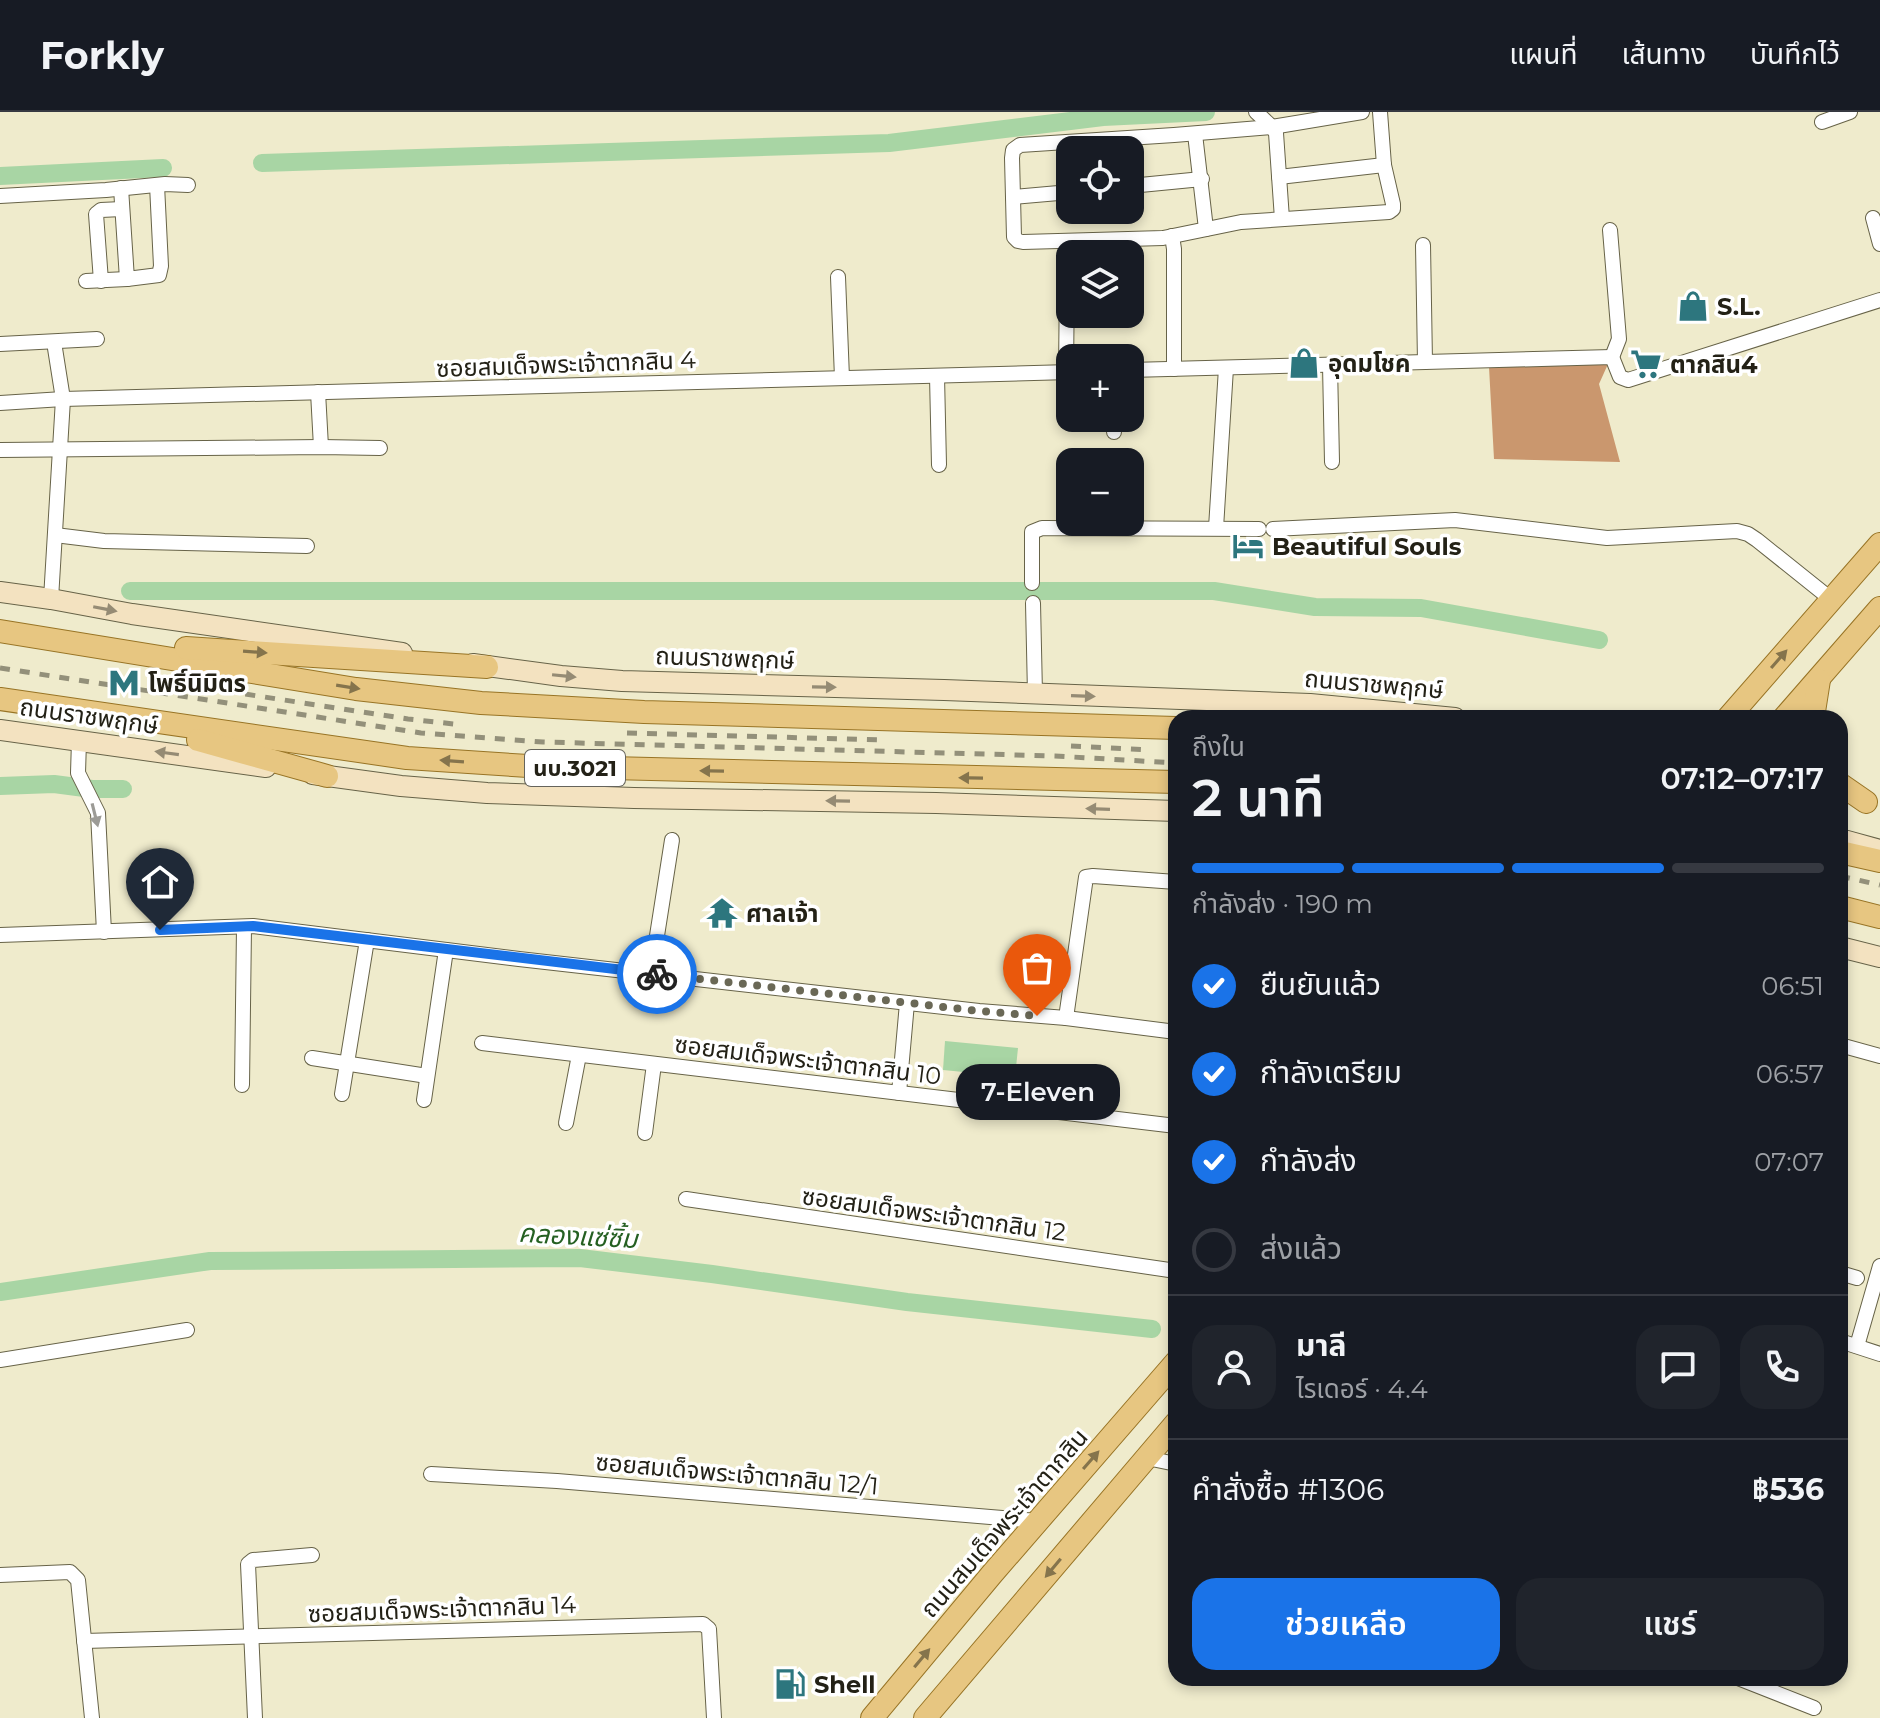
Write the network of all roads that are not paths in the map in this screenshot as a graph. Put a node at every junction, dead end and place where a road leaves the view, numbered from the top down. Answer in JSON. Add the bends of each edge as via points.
{"nodes":[{"id":1,"x":1362,"y":112,"type":"edge"},
{"id":2,"x":1380,"y":112,"type":"edge"},
{"id":3,"x":1850,"y":112,"type":"edge"},
{"id":4,"x":1257,"y":113,"type":"edge"},
{"id":5,"x":1822,"y":122,"type":"dead end"},
{"id":6,"x":1272,"y":127,"type":"junction"},
{"id":7,"x":1195,"y":134,"type":"junction"},
{"id":8,"x":1384,"y":165,"type":"junction"},
{"id":9,"x":1279,"y":177,"type":"junction"},
{"id":10,"x":1202,"y":179,"type":"junction"},
{"id":11,"x":157,"y":185,"type":"junction"},
{"id":12,"x":188,"y":185,"type":"dead end"},
{"id":13,"x":1144,"y":185,"type":"edge"},
{"id":14,"x":121,"y":188,"type":"junction"},
{"id":15,"x":1056,"y":193,"type":"edge"},
{"id":16,"x":0,"y":196,"type":"edge"},
{"id":17,"x":1013,"y":197,"type":"junction"},
{"id":18,"x":122,"y":209,"type":"junction"},
{"id":19,"x":1873,"y":218,"type":"dead end"},
{"id":20,"x":1282,"y":219,"type":"junction"},
{"id":21,"x":1206,"y":229,"type":"junction"},
{"id":22,"x":1610,"y":230,"type":"dead end"},
{"id":23,"x":1172,"y":236,"type":"junction"},
{"id":24,"x":1880,"y":244,"type":"edge"},
{"id":25,"x":1423,"y":245,"type":"dead end"},
{"id":26,"x":838,"y":277,"type":"dead end"},
{"id":27,"x":127,"y":279,"type":"junction"},
{"id":28,"x":1880,"y":300,"type":"edge"},
{"id":29,"x":97,"y":339,"type":"dead end"},
{"id":30,"x":54,"y":342,"type":"junction"},
{"id":31,"x":0,"y":344,"type":"edge"},
{"id":32,"x":1612,"y":357,"type":"junction"},
{"id":33,"x":1425,"y":362,"type":"junction"},
{"id":34,"x":1330,"y":365,"type":"junction"},
{"id":35,"x":1226,"y":368,"type":"junction"},
{"id":36,"x":1174,"y":369,"type":"junction"},
{"id":37,"x":1144,"y":370,"type":"edge"},
{"id":38,"x":1056,"y":372,"type":"edge"},
{"id":39,"x":937,"y":376,"type":"junction"},
{"id":40,"x":842,"y":378,"type":"junction"},
{"id":41,"x":318,"y":392,"type":"junction"},
{"id":42,"x":63,"y":399,"type":"junction"},
{"id":43,"x":0,"y":403,"type":"edge"},
{"id":44,"x":321,"y":447,"type":"junction"},
{"id":45,"x":380,"y":448,"type":"dead end"},
{"id":46,"x":60,"y":449,"type":"junction"},
{"id":47,"x":0,"y":450,"type":"edge"},
{"id":48,"x":1332,"y":462,"type":"dead end"},
{"id":49,"x":939,"y":465,"type":"dead end"},
{"id":50,"x":1216,"y":528,"type":"junction"},
{"id":51,"x":55,"y":535,"type":"junction"},
{"id":52,"x":1880,"y":544,"type":"edge"},
{"id":53,"x":307,"y":546,"type":"dead end"},
{"id":54,"x":1032,"y":583,"type":"dead end"},
{"id":55,"x":0,"y":592,"type":"edge"},
{"id":56,"x":51,"y":599,"type":"junction"},
{"id":57,"x":1832,"y":600,"type":"junction"},
{"id":58,"x":1033,"y":603,"type":"dead end"},
{"id":59,"x":1880,"y":608,"type":"edge"},
{"id":60,"x":0,"y":631,"type":"edge"},
{"id":61,"x":65,"y":640,"type":"junction"},
{"id":62,"x":487,"y":667,"type":"junction"},
{"id":63,"x":1819,"y":678,"type":"junction"},
{"id":64,"x":1035,"y":694,"type":"junction"},
{"id":65,"x":0,"y":699,"type":"edge"},
{"id":66,"x":1310,"y":704,"type":"junction"},
{"id":67,"x":1323,"y":710,"type":"edge"},
{"id":68,"x":1372,"y":710,"type":"edge"},
{"id":69,"x":1735,"y":710,"type":"edge"},
{"id":70,"x":1791,"y":710,"type":"edge"},
{"id":71,"x":1814,"y":710,"type":"edge"},
{"id":72,"x":104,"y":714,"type":"junction"},
{"id":73,"x":1168,"y":728,"type":"edge"},
{"id":74,"x":0,"y":730,"type":"edge"},
{"id":75,"x":79,"y":741,"type":"junction"},
{"id":76,"x":327,"y":776,"type":"junction"},
{"id":77,"x":1168,"y":782,"type":"edge"},
{"id":78,"x":1848,"y":789,"type":"edge"},
{"id":79,"x":1848,"y":798,"type":"edge"},
{"id":80,"x":1873,"y":803,"type":"edge"},
{"id":81,"x":1168,"y":811,"type":"edge"},
{"id":82,"x":672,"y":840,"type":"dead end"},
{"id":83,"x":1848,"y":841,"type":"edge"},
{"id":84,"x":1880,"y":850,"type":"edge"},
{"id":85,"x":1848,"y":854,"type":"edge"},
{"id":86,"x":1880,"y":861,"type":"edge"},
{"id":87,"x":1168,"y":881,"type":"edge"},
{"id":88,"x":1848,"y":909,"type":"edge"},
{"id":89,"x":1880,"y":917,"type":"edge"},
{"id":90,"x":244,"y":927,"type":"junction"},
{"id":91,"x":104,"y":932,"type":"junction"},
{"id":92,"x":0,"y":935,"type":"edge"},
{"id":93,"x":367,"y":940,"type":"junction"},
{"id":94,"x":1848,"y":949,"type":"edge"},
{"id":95,"x":446,"y":950,"type":"junction"},
{"id":96,"x":1880,"y":957,"type":"edge"},
{"id":97,"x":651,"y":974,"type":"junction"},
{"id":98,"x":907,"y":1003,"type":"junction"},
{"id":99,"x":1066,"y":1018,"type":"junction"},
{"id":100,"x":1168,"y":1031,"type":"edge"},
{"id":101,"x":482,"y":1043,"type":"dead end"},
{"id":102,"x":1848,"y":1047,"type":"edge"},
{"id":103,"x":579,"y":1055,"type":"junction"},
{"id":104,"x":1880,"y":1056,"type":"edge"},
{"id":105,"x":312,"y":1058,"type":"dead end"},
{"id":106,"x":347,"y":1064,"type":"junction"},
{"id":107,"x":654,"y":1064,"type":"junction"},
{"id":108,"x":427,"y":1076,"type":"junction"},
{"id":109,"x":242,"y":1085,"type":"dead end"},
{"id":110,"x":899,"y":1093,"type":"junction"},
{"id":111,"x":342,"y":1094,"type":"dead end"},
{"id":112,"x":424,"y":1100,"type":"dead end"},
{"id":113,"x":566,"y":1123,"type":"dead end"},
{"id":114,"x":1168,"y":1125,"type":"edge"},
{"id":115,"x":645,"y":1133,"type":"dead end"},
{"id":116,"x":686,"y":1199,"type":"dead end"},
{"id":117,"x":1880,"y":1266,"type":"edge"},
{"id":118,"x":1168,"y":1270,"type":"edge"},
{"id":119,"x":1848,"y":1275,"type":"edge"},
{"id":120,"x":1857,"y":1278,"type":"dead end"},
{"id":121,"x":187,"y":1330,"type":"dead end"},
{"id":122,"x":1848,"y":1343,"type":"edge"},
{"id":123,"x":1857,"y":1346,"type":"junction"},
{"id":124,"x":1880,"y":1354,"type":"edge"},
{"id":125,"x":0,"y":1360,"type":"edge"},
{"id":126,"x":1168,"y":1371,"type":"edge"},
{"id":127,"x":1168,"y":1433,"type":"edge"},
{"id":128,"x":1147,"y":1458,"type":"junction"},
{"id":129,"x":1168,"y":1462,"type":"edge"},
{"id":130,"x":431,"y":1474,"type":"dead end"},
{"id":131,"x":1038,"y":1521,"type":"junction"},
{"id":132,"x":312,"y":1555,"type":"dead end"},
{"id":133,"x":0,"y":1575,"type":"edge"},
{"id":134,"x":252,"y":1636,"type":"junction"},
{"id":135,"x":84,"y":1641,"type":"junction"},
{"id":136,"x":1758,"y":1686,"type":"edge"},
{"id":137,"x":1814,"y":1708,"type":"dead end"},
{"id":138,"x":92,"y":1718,"type":"edge"},
{"id":139,"x":255,"y":1718,"type":"edge"},
{"id":140,"x":714,"y":1718,"type":"edge"},
{"id":141,"x":872,"y":1718,"type":"edge"},
{"id":142,"x":925,"y":1718,"type":"edge"}],
"edges":[{"from":1,"to":6,"type":"street"},
{"from":2,"to":8,"type":"street"},
{"from":3,"to":5,"type":"street"},
{"from":4,"to":6,"type":"street"},
{"from":6,"to":7,"type":"street"},
{"from":6,"to":9,"type":"street"},
{"from":7,"to":10,"type":"street"},
{"from":7,"to":17,"type":"street","via":[[1020,145],[1013,150]]},
{"from":8,"to":9,"type":"street"},
{"from":8,"to":20,"type":"street","via":[[1393,204],[1389,212]]},
{"from":9,"to":20,"type":"street"},
{"from":10,"to":13,"type":"street"},
{"from":10,"to":21,"type":"street"},
{"from":11,"to":12,"type":"street"},
{"from":11,"to":14,"type":"street"},
{"from":11,"to":27,"type":"street","via":[[159,275]]},
{"from":14,"to":16,"type":"street"},
{"from":14,"to":18,"type":"street"},
{"from":15,"to":17,"type":"street"},
{"from":17,"to":23,"type":"street","via":[[1018,241]]},
{"from":18,"to":27,"type":"street"},
{"from":18,"to":27,"type":"street","via":[[96,214],[93,281]]},
{"from":19,"to":24,"type":"street"},
{"from":20,"to":21,"type":"street"},
{"from":21,"to":23,"type":"street"},
{"from":22,"to":32,"type":"street","via":[[1619,339]]},
{"from":23,"to":36,"type":"street"},
{"from":25,"to":33,"type":"street"},
{"from":26,"to":40,"type":"street"},
{"from":28,"to":32,"type":"street","via":[[1628,380],[1620,377]]},
{"from":29,"to":30,"type":"street"},
{"from":30,"to":31,"type":"street"},
{"from":30,"to":42,"type":"street"},
{"from":32,"to":33,"type":"street"},
{"from":33,"to":34,"type":"street"},
{"from":34,"to":35,"type":"street"},
{"from":34,"to":48,"type":"street"},
{"from":35,"to":36,"type":"street"},
{"from":35,"to":50,"type":"street"},
{"from":36,"to":37,"type":"street"},
{"from":38,"to":39,"type":"street","name":"ซอยสมเด็จพระเจ้าตากสิน 4"},
{"from":39,"to":40,"type":"street","name":"ซอยสมเด็จพระเจ้าตากสิน 4"},
{"from":39,"to":49,"type":"street"},
{"from":40,"to":41,"type":"street","name":"ซอยสมเด็จพระเจ้าตากสิน 4"},
{"from":41,"to":42,"type":"street","name":"ซอยสมเด็จพระเจ้าตากสิน 4"},
{"from":41,"to":44,"type":"street"},
{"from":42,"to":43,"type":"street","name":"ซอยสมเด็จพระเจ้าตากสิน 4"},
{"from":42,"to":46,"type":"street"},
{"from":44,"to":45,"type":"street"},
{"from":44,"to":46,"type":"street"},
{"from":46,"to":47,"type":"street"},
{"from":46,"to":51,"type":"street"},
{"from":50,"to":54,"type":"street","via":[[1042,528],[1032,532]]},
{"from":50,"to":57,"type":"street","via":[[1455,520],[1607,538],[1737,531],[1757,540]]},
{"from":51,"to":53,"type":"street"},
{"from":51,"to":56,"type":"street"},
{"from":52,"to":57,"type":"main road"},
{"from":55,"to":56,"type":"main road","name":"ถนนราชพฤกษ์"},
{"from":56,"to":62,"type":"main road","name":"ถนนราชพฤกษ์","one_way":true},
{"from":69,"to":57,"type":"main road","one_way":true},
{"from":58,"to":64,"type":"street"},
{"from":59,"to":63,"type":"main road"},
{"from":60,"to":61,"type":"main road"},
{"from":61,"to":62,"type":"main road","one_way":true},
{"from":61,"to":73,"type":"main road","one_way":true,"via":[[356,689],[481,703]]},
{"from":62,"to":64,"type":"main road","name":"ถนนราชพฤกษ์","one_way":true,"via":[[622,681]]},
{"from":63,"to":70,"type":"main road"},
{"from":63,"to":71,"type":"main road"},
{"from":64,"to":66,"type":"main road","name":"ถนนราชพฤกษ์","one_way":true},
{"from":65,"to":72,"type":"main road","name":"ถนนราชพฤกษ์","number":"นบ.3021"},
{"from":66,"to":67,"type":"main road"},
{"from":66,"to":68,"type":"main road","name":"ถนนราชพฤกษ์"},
{"from":72,"to":76,"type":"main road"},
{"from":77,"to":72,"type":"main road","name":"ถนนราชพฤกษ์","number":"นบ.3021","one_way":true,"via":[[528,766],[407,758]]},
{"from":74,"to":75,"type":"main road","name":"ถนนราชพฤกษ์","number":"นบ.3021"},
{"from":76,"to":75,"type":"main road","name":"ถนนราชพฤกษ์","number":"นบ.3021","one_way":true},
{"from":75,"to":91,"type":"street","one_way":true,"via":[[78,773],[98,813]]},
{"from":81,"to":76,"type":"main road","name":"ถนนราชพฤกษ์","number":"นบ.3021","one_way":true,"via":[[487,793]]},
{"from":78,"to":80,"type":"main road"},
{"from":79,"to":80,"type":"main road"},
{"from":82,"to":97,"type":"street"},
{"from":83,"to":84,"type":"main road"},
{"from":85,"to":86,"type":"main road"},
{"from":87,"to":99,"type":"street","via":[[1086,877]]},
{"from":88,"to":89,"type":"main road"},
{"from":90,"to":91,"type":"street"},
{"from":90,"to":93,"type":"street"},
{"from":90,"to":109,"type":"street"},
{"from":91,"to":92,"type":"street"},
{"from":93,"to":95,"type":"street"},
{"from":93,"to":106,"type":"street"},
{"from":94,"to":96,"type":"main road"},
{"from":95,"to":97,"type":"street"},
{"from":95,"to":108,"type":"street"},
{"from":97,"to":98,"type":"street"},
{"from":98,"to":99,"type":"street"},
{"from":98,"to":110,"type":"street"},
{"from":99,"to":100,"type":"street"},
{"from":101,"to":103,"type":"street","name":"ซอยสมเด็จพระเจ้าตากสิน 10"},
{"from":102,"to":104,"type":"street"},
{"from":103,"to":107,"type":"street","name":"ซอยสมเด็จพระเจ้าตากสิน 10"},
{"from":103,"to":113,"type":"street"},
{"from":105,"to":106,"type":"street"},
{"from":106,"to":108,"type":"street"},
{"from":106,"to":111,"type":"street"},
{"from":107,"to":110,"type":"street","name":"ซอยสมเด็จพระเจ้าตากสิน 10"},
{"from":107,"to":115,"type":"street"},
{"from":108,"to":112,"type":"street"},
{"from":110,"to":114,"type":"street","name":"ซอยสมเด็จพระเจ้าตากสิน 10"},
{"from":116,"to":118,"type":"street","name":"ซอยสมเด็จพระเจ้าตากสิน 12"},
{"from":117,"to":123,"type":"street"},
{"from":119,"to":120,"type":"street"},
{"from":121,"to":125,"type":"street"},
{"from":122,"to":123,"type":"street"},
{"from":123,"to":124,"type":"street"},
{"from":131,"to":126,"type":"main road","name":"ถนนสมเด็จพระเจ้าตากสิน","one_way":true},
{"from":127,"to":128,"type":"main road"},
{"from":128,"to":129,"type":"street"},
{"from":128,"to":142,"type":"main road","one_way":true},
{"from":130,"to":131,"type":"street","name":"ซอยสมเด็จพระเจ้าตากสิน 12/1"},
{"from":141,"to":131,"type":"main road","name":"ถนนสมเด็จพระเจ้าตากสิน","one_way":true},
{"from":132,"to":134,"type":"street","via":[[248,1564]]},
{"from":133,"to":135,"type":"street","via":[[74,1575]]},
{"from":134,"to":135,"type":"street","name":"ซอยสมเด็จพระเจ้าตากสิน 14"},
{"from":134,"to":139,"type":"street"},
{"from":134,"to":140,"type":"street","name":"ซอยสมเด็จพระเจ้าตากสิน 14","via":[[703,1624],[709,1629]]},
{"from":135,"to":138,"type":"street"},
{"from":136,"to":137,"type":"street"}]}
